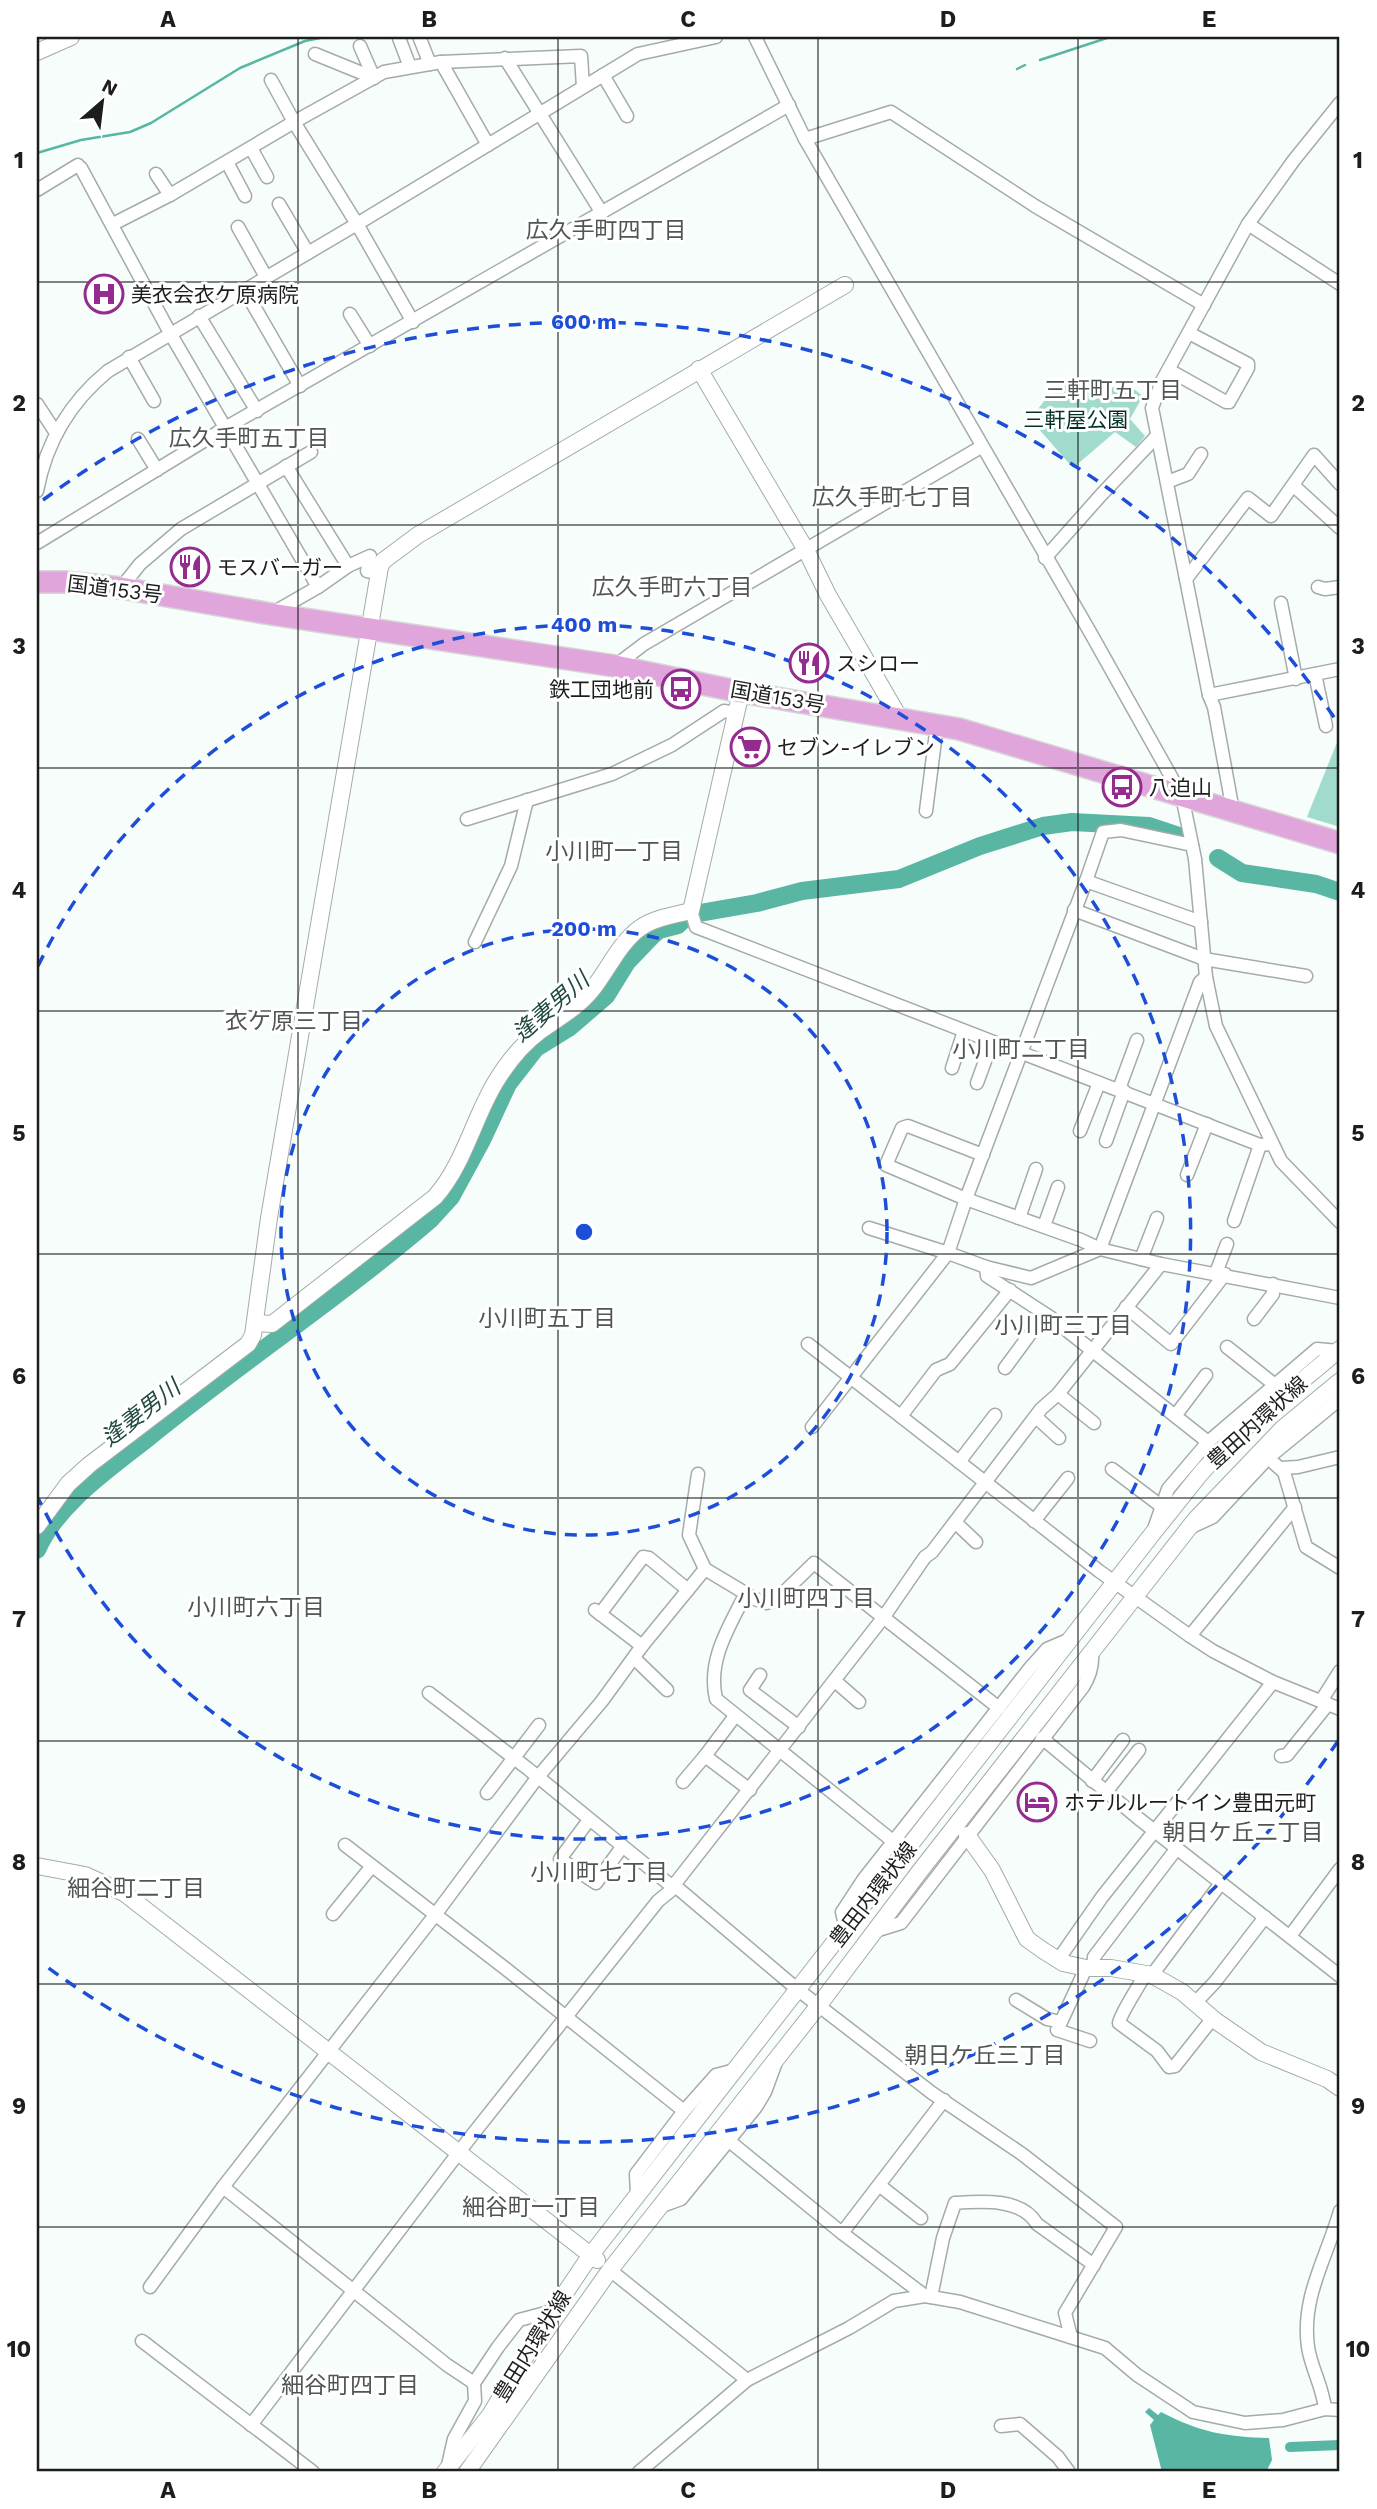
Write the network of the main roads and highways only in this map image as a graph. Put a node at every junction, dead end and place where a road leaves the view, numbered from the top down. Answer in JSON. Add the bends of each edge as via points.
{"nodes":[{"id":1,"x":37,"y":582,"type":"edge"},
{"id":2,"x":1340,"y":843,"type":"edge"}],
"edges":[{"from":1,"to":2,"type":"highway","name":"国道153号","via":[[121,588],[615,666],[899,717],[958,729]]}]}
